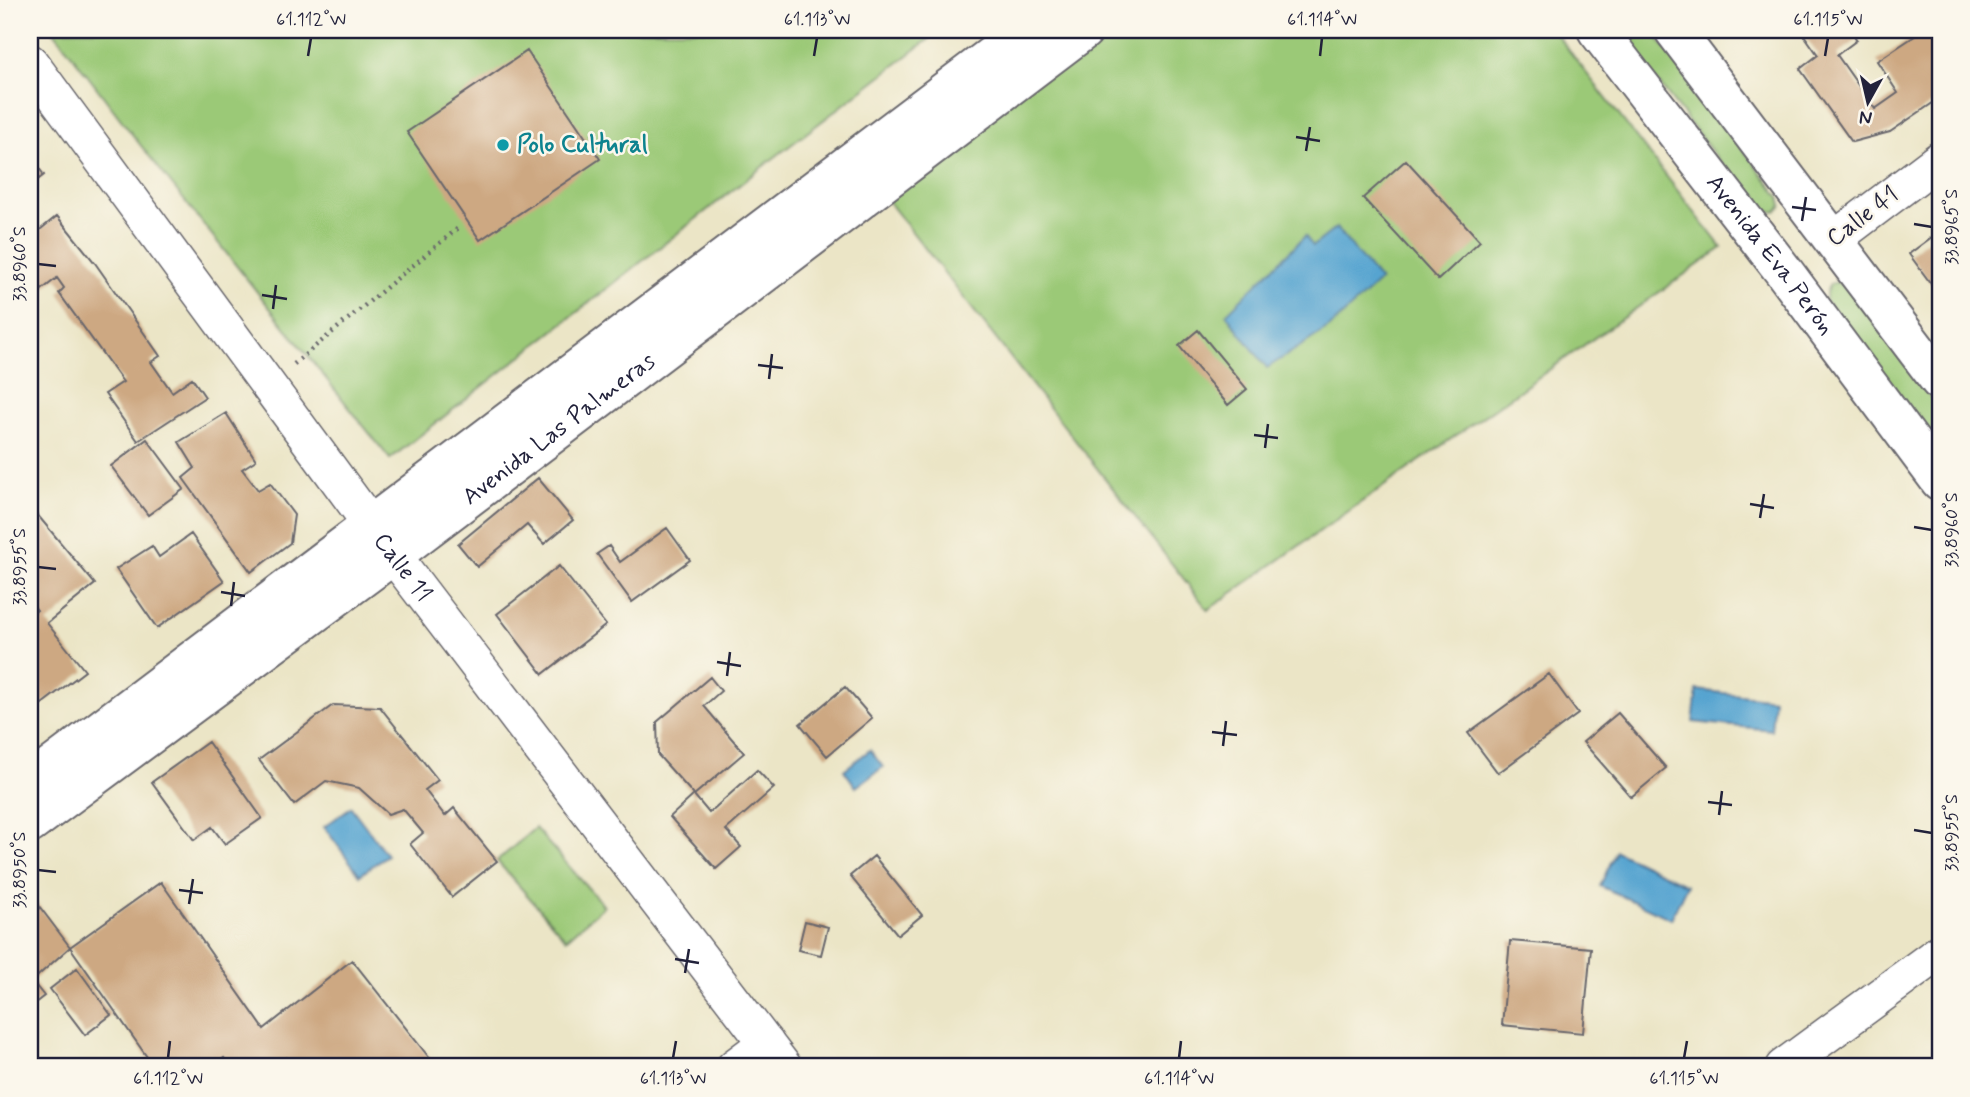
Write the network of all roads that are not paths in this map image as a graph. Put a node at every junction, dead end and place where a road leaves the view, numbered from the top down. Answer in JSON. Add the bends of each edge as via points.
{"nodes":[{"id":1,"x":1026,"y":30,"type":"edge"},
{"id":2,"x":1084,"y":30,"type":"edge"},
{"id":3,"x":1597,"y":30,"type":"edge"},
{"id":4,"x":1674,"y":30,"type":"edge"},
{"id":5,"x":30,"y":62,"type":"edge"},
{"id":6,"x":1940,"y":159,"type":"edge"},
{"id":7,"x":1833,"y":240,"type":"junction"},
{"id":8,"x":1785,"y":273,"type":"junction"},
{"id":9,"x":1940,"y":381,"type":"edge"},
{"id":10,"x":1940,"y":481,"type":"edge"},
{"id":11,"x":382,"y":540,"type":"junction"},
{"id":12,"x":30,"y":783,"type":"edge"},
{"id":13,"x":30,"y":824,"type":"edge"},
{"id":14,"x":1940,"y":952,"type":"edge"},
{"id":15,"x":775,"y":1055,"type":"edge"},
{"id":16,"x":734,"y":1067,"type":"edge"},
{"id":17,"x":1783,"y":1067,"type":"edge"}],
"edges":[{"from":1,"to":11,"type":"main road","name":"Avenida Las Palmeras"},
{"from":2,"to":11,"type":"main road","name":"Avenida Las Palmeras"},
{"from":3,"to":8,"type":"main road","name":"Avenida Eva Perón"},
{"from":4,"to":7,"type":"main road"},
{"from":5,"to":11,"type":"street","name":"Calle 11"},
{"from":6,"to":7,"type":"street","name":"Calle 41"},
{"from":7,"to":8,"type":"main road","name":"Calle 41"},
{"from":7,"to":9,"type":"main road"},
{"from":8,"to":10,"type":"main road","name":"Avenida Eva Perón"},
{"from":11,"to":12,"type":"main road","name":"Avenida Las Palmeras"},
{"from":11,"to":13,"type":"main road","name":"Avenida Las Palmeras"},
{"from":11,"to":15,"type":"street","name":"Calle 11"},
{"from":14,"to":17,"type":"street"},
{"from":15,"to":16,"type":"street"}]}
